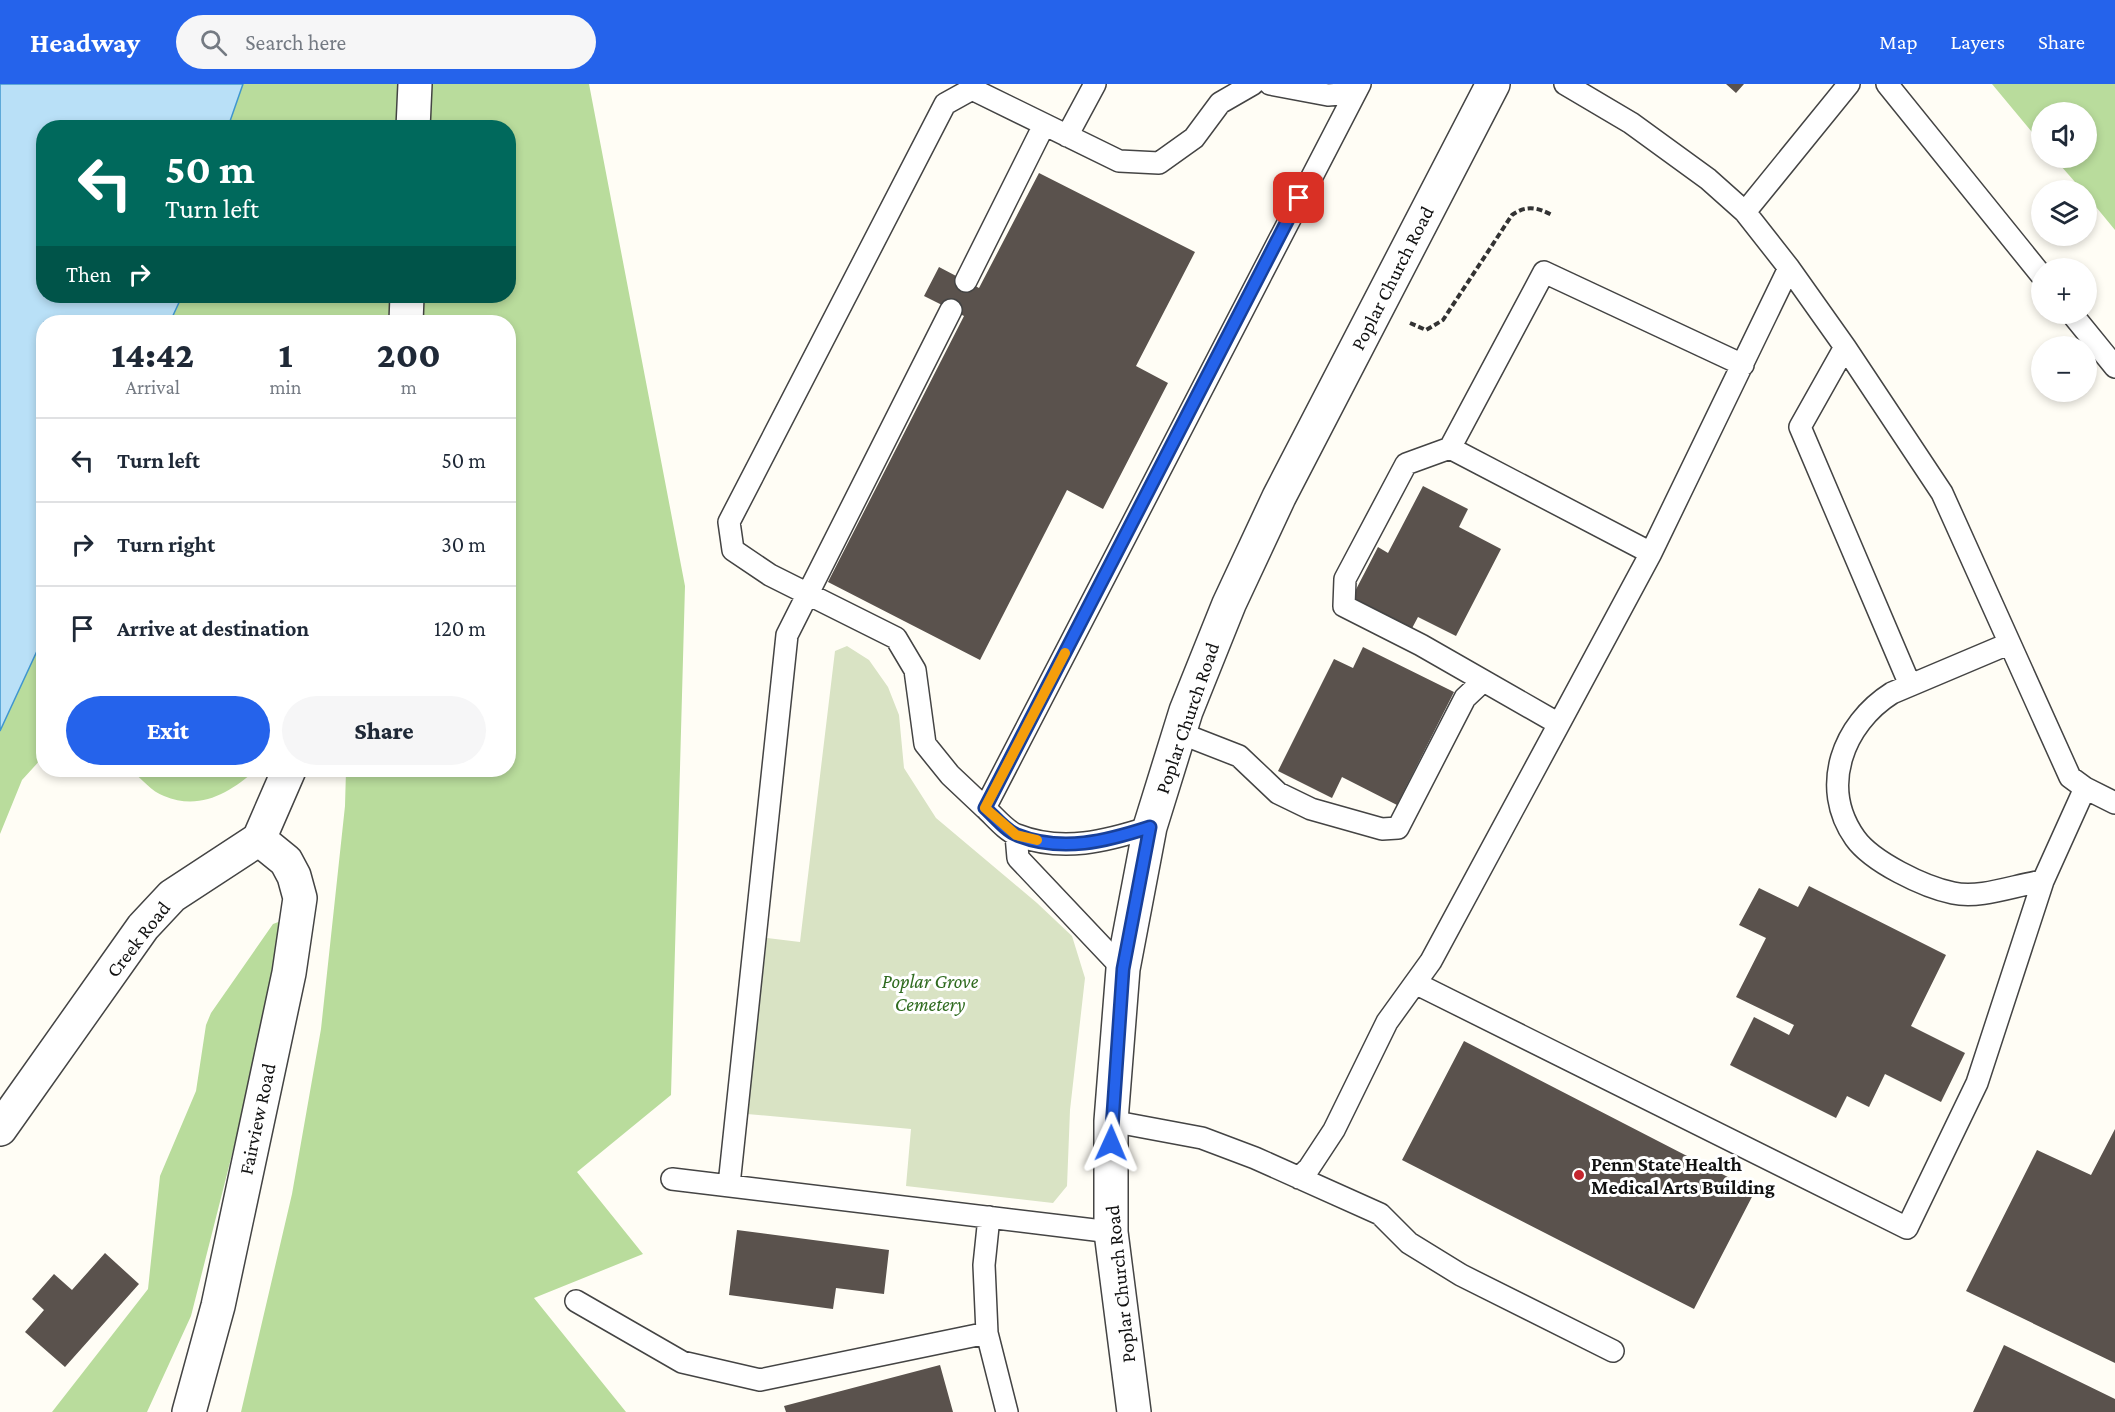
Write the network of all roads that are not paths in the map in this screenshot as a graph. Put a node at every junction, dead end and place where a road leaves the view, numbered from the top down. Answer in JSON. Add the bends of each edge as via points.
{"nodes":[{"id":1,"x":415,"y":84,"type":"edge"},
{"id":2,"x":1095,"y":84,"type":"edge"},
{"id":3,"x":1253,"y":84,"type":"edge"},
{"id":4,"x":1270,"y":84,"type":"edge"},
{"id":5,"x":1493,"y":84,"type":"edge"},
{"id":6,"x":1565,"y":84,"type":"edge"},
{"id":7,"x":1849,"y":84,"type":"edge"},
{"id":8,"x":1887,"y":84,"type":"edge"},
{"id":9,"x":1356,"y":89,"type":"edge"},
{"id":10,"x":413,"y":120,"type":"edge"},
{"id":11,"x":1044,"y":125,"type":"junction"},
{"id":12,"x":1067,"y":136,"type":"junction"},
{"id":13,"x":1745,"y":212,"type":"junction"},
{"id":14,"x":2031,"y":262,"type":"edge"},
{"id":15,"x":1789,"y":268,"type":"junction"},
{"id":16,"x":966,"y":281,"type":"dead end"},
{"id":17,"x":951,"y":310,"type":"dead end"},
{"id":18,"x":2080,"y":324,"type":"edge"},
{"id":19,"x":1845,"y":346,"type":"junction"},
{"id":20,"x":1743,"y":364,"type":"junction"},
{"id":21,"x":2115,"y":367,"type":"edge"},
{"id":22,"x":1450,"y":448,"type":"junction"},
{"id":23,"x":1651,"y":553,"type":"junction"},
{"id":24,"x":807,"y":594,"type":"junction"},
{"id":25,"x":2008,"y":644,"type":"junction"},
{"id":26,"x":1482,"y":682,"type":"junction"},
{"id":27,"x":1910,"y":685,"type":"junction"},
{"id":28,"x":1559,"y":724,"type":"junction"},
{"id":29,"x":1180,"y":733,"type":"junction"},
{"id":30,"x":286,"y":777,"type":"edge"},
{"id":31,"x":2085,"y":788,"type":"junction"},
{"id":32,"x":2115,"y":803,"type":"edge"},
{"id":33,"x":985,"y":808,"type":"junction"},
{"id":34,"x":1150,"y":827,"type":"junction"},
{"id":35,"x":1016,"y":835,"type":"junction"},
{"id":36,"x":259,"y":839,"type":"junction"},
{"id":37,"x":2043,"y":881,"type":"junction"},
{"id":38,"x":1123,"y":969,"type":"junction"},
{"id":39,"x":1417,"y":984,"type":"junction"},
{"id":40,"x":1111,"y":1121,"type":"junction"},
{"id":41,"x":0,"y":1129,"type":"edge"},
{"id":42,"x":1299,"y":1178,"type":"junction"},
{"id":43,"x":672,"y":1179,"type":"dead end"},
{"id":44,"x":729,"y":1185,"type":"junction"},
{"id":45,"x":988,"y":1217,"type":"junction"},
{"id":46,"x":1111,"y":1232,"type":"junction"},
{"id":47,"x":576,"y":1301,"type":"dead end"},
{"id":48,"x":987,"y":1333,"type":"junction"},
{"id":49,"x":1613,"y":1351,"type":"dead end"},
{"id":50,"x":189,"y":1412,"type":"edge"},
{"id":51,"x":1007,"y":1412,"type":"edge"},
{"id":52,"x":1134,"y":1412,"type":"edge"}],
"edges":[{"from":1,"to":10,"type":"street"},
{"from":2,"to":12,"type":"lane"},
{"from":3,"to":12,"type":"lane","via":[[1220,102],[1194,138],[1159,163],[1119,161]]},
{"from":4,"to":9,"type":"lane","via":[[1328,95]]},
{"from":5,"to":29,"type":"street","name":"Poplar Church Road","via":[[1279,497],[1229,604]]},
{"from":6,"to":13,"type":"lane","via":[[1631,123],[1708,179]]},
{"from":7,"to":13,"type":"lane"},
{"from":8,"to":14,"type":"lane"},
{"from":9,"to":33,"type":"lane"},
{"from":11,"to":12,"type":"lane"},
{"from":11,"to":16,"type":"lane"},
{"from":11,"to":24,"type":"lane","via":[[972,89],[945,104],[729,522],[734,550]]},
{"from":13,"to":15,"type":"lane"},
{"from":15,"to":19,"type":"lane"},
{"from":15,"to":20,"type":"lane"},
{"from":17,"to":24,"type":"lane"},
{"from":18,"to":21,"type":"lane"},
{"from":19,"to":25,"type":"lane","via":[[1942,493]]},
{"from":19,"to":27,"type":"lane","via":[[1800,427]]},
{"from":20,"to":22,"type":"lane","via":[[1544,272]]},
{"from":20,"to":23,"type":"lane"},
{"from":22,"to":23,"type":"lane"},
{"from":22,"to":26,"type":"lane","via":[[1406,464],[1345,579],[1344,606]]},
{"from":23,"to":28,"type":"lane"},
{"from":24,"to":33,"type":"lane","via":[[896,638],[915,669],[925,744]]},
{"from":24,"to":44,"type":"lane","via":[[787,635]]},
{"from":25,"to":27,"type":"lane"},
{"from":25,"to":31,"type":"lane","via":[[2070,777]]},
{"from":26,"to":28,"type":"lane"},
{"from":26,"to":29,"type":"lane","via":[[1465,699],[1398,828],[1382,829],[1311,809],[1278,793],[1239,756]]},
{"from":27,"to":37,"type":"lane","via":[[1875,703],[1846,743],[1838,764],[1838,799],[1854,837],[1865,850],[1886,863],[1922,883],[1954,894]]},
{"from":28,"to":39,"type":"lane"},
{"from":29,"to":34,"type":"street","name":"Poplar Church Road"},
{"from":30,"to":36,"type":"street"},
{"from":31,"to":32,"type":"lane"},
{"from":31,"to":37,"type":"lane"},
{"from":33,"to":35,"type":"lane"},
{"from":34,"to":35,"type":"lane","via":[[1113,839],[1068,846]]},
{"from":34,"to":38,"type":"street","name":"Poplar Church Road"},
{"from":35,"to":38,"type":"lane","via":[[1018,858]]},
{"from":36,"to":41,"type":"street","name":"Creek Road","via":[[172,896],[143,927]]},
{"from":36,"to":50,"type":"street","name":"Fairview Road","via":[[286,861],[300,898],[289,973],[218,1306]]},
{"from":37,"to":39,"type":"lane","via":[[1977,1083],[1907,1228]]},
{"from":38,"to":40,"type":"street","name":"Poplar Church Road"},
{"from":39,"to":42,"type":"lane","via":[[1387,1022],[1334,1130]]},
{"from":40,"to":42,"type":"lane","via":[[1202,1138]]},
{"from":40,"to":46,"type":"street","name":"Poplar Church Road"},
{"from":42,"to":49,"type":"lane","via":[[1380,1214],[1409,1244],[1461,1275]]},
{"from":43,"to":44,"type":"lane"},
{"from":44,"to":45,"type":"lane"},
{"from":45,"to":46,"type":"lane"},
{"from":45,"to":48,"type":"lane","via":[[984,1265]]},
{"from":46,"to":52,"type":"street","name":"Poplar Church Road"},
{"from":47,"to":48,"type":"lane","via":[[682,1362],[760,1380]]},
{"from":48,"to":51,"type":"lane"}]}
